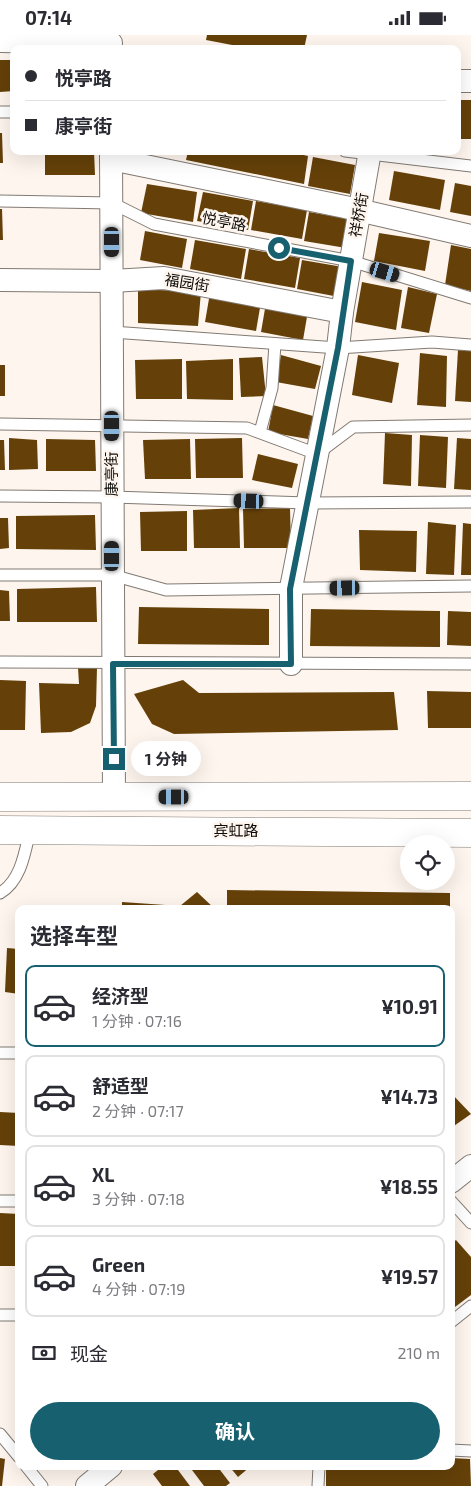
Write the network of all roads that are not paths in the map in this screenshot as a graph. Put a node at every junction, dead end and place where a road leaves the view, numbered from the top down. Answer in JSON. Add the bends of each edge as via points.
{"nodes":[{"id":1,"x":0,"y":41,"type":"edge"},
{"id":2,"x":111,"y":42,"type":"edge"},
{"id":3,"x":111,"y":155,"type":"edge"},
{"id":4,"x":370,"y":155,"type":"edge"},
{"id":5,"x":386,"y":155,"type":"edge"},
{"id":6,"x":471,"y":166,"type":"edge"},
{"id":7,"x":0,"y":201,"type":"edge"},
{"id":8,"x":112,"y":203,"type":"junction"},
{"id":9,"x":359,"y":211,"type":"junction"},
{"id":10,"x":471,"y":236,"type":"edge"},
{"id":11,"x":351,"y":261,"type":"junction"},
{"id":12,"x":0,"y":280,"type":"edge"},
{"id":13,"x":112,"y":281,"type":"junction"},
{"id":14,"x":471,"y":298,"type":"edge"},
{"id":15,"x":342,"y":311,"type":"junction"},
{"id":16,"x":112,"y":332,"type":"junction"},
{"id":17,"x":275,"y":344,"type":"junction"},
{"id":18,"x":471,"y":345,"type":"edge"},
{"id":19,"x":338,"y":348,"type":"junction"},
{"id":20,"x":0,"y":424,"type":"edge"},
{"id":21,"x":471,"y":425,"type":"edge"},
{"id":22,"x":112,"y":426,"type":"junction"},
{"id":23,"x":260,"y":432,"type":"junction"},
{"id":24,"x":317,"y":453,"type":"junction"},
{"id":25,"x":0,"y":497,"type":"edge"},
{"id":26,"x":112,"y":497,"type":"junction"},
{"id":27,"x":471,"y":501,"type":"edge"},
{"id":28,"x":307,"y":503,"type":"junction"},
{"id":29,"x":0,"y":575,"type":"edge"},
{"id":30,"x":112,"y":575,"type":"junction"},
{"id":31,"x":471,"y":586,"type":"edge"},
{"id":32,"x":290,"y":589,"type":"junction"},
{"id":33,"x":0,"y":662,"type":"edge"},
{"id":34,"x":113,"y":664,"type":"junction"},
{"id":35,"x":291,"y":664,"type":"junction"},
{"id":36,"x":471,"y":664,"type":"edge"},
{"id":37,"x":471,"y":796,"type":"edge"},
{"id":38,"x":0,"y":797,"type":"edge"},
{"id":39,"x":114,"y":797,"type":"junction"},
{"id":40,"x":0,"y":830,"type":"edge"},
{"id":41,"x":30,"y":830,"type":"junction"},
{"id":42,"x":471,"y":833,"type":"edge"},
{"id":43,"x":0,"y":893,"type":"edge"},
{"id":44,"x":0,"y":1053,"type":"edge"},
{"id":45,"x":15,"y":1053,"type":"edge"},
{"id":46,"x":471,"y":1165,"type":"edge"},
{"id":47,"x":455,"y":1179,"type":"edge"},
{"id":48,"x":0,"y":1201,"type":"edge"},
{"id":49,"x":15,"y":1201,"type":"edge"},
{"id":50,"x":455,"y":1205,"type":"edge"},
{"id":51,"x":471,"y":1223,"type":"edge"},
{"id":52,"x":471,"y":1306,"type":"edge"},
{"id":53,"x":0,"y":1315,"type":"edge"},
{"id":54,"x":15,"y":1315,"type":"edge"},
{"id":55,"x":455,"y":1319,"type":"edge"},
{"id":56,"x":0,"y":1434,"type":"edge"},
{"id":57,"x":455,"y":1450,"type":"edge"},
{"id":58,"x":471,"y":1451,"type":"edge"},
{"id":59,"x":15,"y":1452,"type":"edge"},
{"id":60,"x":29,"y":1470,"type":"edge"},
{"id":61,"x":106,"y":1470,"type":"edge"},
{"id":62,"x":318,"y":1470,"type":"edge"},
{"id":63,"x":42,"y":1486,"type":"edge"},
{"id":64,"x":87,"y":1486,"type":"edge"},
{"id":65,"x":318,"y":1486,"type":"edge"}],
"edges":[{"from":1,"to":2,"type":"street"},
{"from":3,"to":8,"type":"street","name":"康亭街"},
{"from":3,"to":9,"type":"street"},
{"from":4,"to":9,"type":"street","name":"祥桥街"},
{"from":5,"to":6,"type":"lane"},
{"from":7,"to":8,"type":"lane","name":"悦亭路"},
{"from":8,"to":11,"type":"lane","name":"悦亭路","via":[[154,224]]},
{"from":8,"to":13,"type":"street","name":"康亭街"},
{"from":9,"to":10,"type":"street"},
{"from":9,"to":11,"type":"street","name":"祥桥街"},
{"from":11,"to":14,"type":"lane","name":"悦亭路"},
{"from":11,"to":15,"type":"street","name":"祥桥街"},
{"from":12,"to":13,"type":"street","name":"福园街"},
{"from":13,"to":15,"type":"street","name":"福园街","via":[[164,278]]},
{"from":13,"to":16,"type":"street","name":"康亭街"},
{"from":15,"to":19,"type":"street","name":"祥桥街"},
{"from":16,"to":17,"type":"lane"},
{"from":16,"to":22,"type":"street","name":"康亭街"},
{"from":17,"to":19,"type":"lane"},
{"from":17,"to":23,"type":"lane","via":[[272,388]]},
{"from":18,"to":19,"type":"lane","via":[[432,342]]},
{"from":19,"to":24,"type":"street","name":"祥桥街"},
{"from":20,"to":22,"type":"lane"},
{"from":21,"to":24,"type":"lane","via":[[353,427]]},
{"from":22,"to":23,"type":"lane","via":[[247,428]]},
{"from":22,"to":26,"type":"street","name":"康亭街"},
{"from":23,"to":24,"type":"lane"},
{"from":24,"to":28,"type":"street","name":"祥桥街"},
{"from":25,"to":26,"type":"lane"},
{"from":26,"to":28,"type":"lane"},
{"from":26,"to":30,"type":"street","name":"康亭街"},
{"from":27,"to":28,"type":"lane"},
{"from":28,"to":32,"type":"street","name":"祥桥街"},
{"from":29,"to":30,"type":"lane"},
{"from":30,"to":32,"type":"lane","via":[[166,590]]},
{"from":30,"to":34,"type":"street","name":"康亭街"},
{"from":31,"to":32,"type":"lane"},
{"from":32,"to":35,"type":"street","name":"祥桥街"},
{"from":33,"to":34,"type":"lane"},
{"from":34,"to":35,"type":"lane"},
{"from":34,"to":39,"type":"street","name":"康亭街"},
{"from":35,"to":36,"type":"lane"},
{"from":37,"to":39,"type":"main road"},
{"from":38,"to":39,"type":"main road"},
{"from":40,"to":41,"type":"main road","name":"宾虹路"},
{"from":41,"to":42,"type":"main road","name":"宾虹路"},
{"from":41,"to":43,"type":"lane","via":[[23,863]]},
{"from":44,"to":45,"type":"lane"},
{"from":46,"to":47,"type":"street"},
{"from":48,"to":49,"type":"lane"},
{"from":50,"to":51,"type":"lane"},
{"from":52,"to":55,"type":"lane"},
{"from":53,"to":54,"type":"lane"},
{"from":56,"to":59,"type":"lane"},
{"from":57,"to":58,"type":"lane"},
{"from":60,"to":63,"type":"lane"},
{"from":61,"to":64,"type":"street"},
{"from":62,"to":65,"type":"lane"}]}
